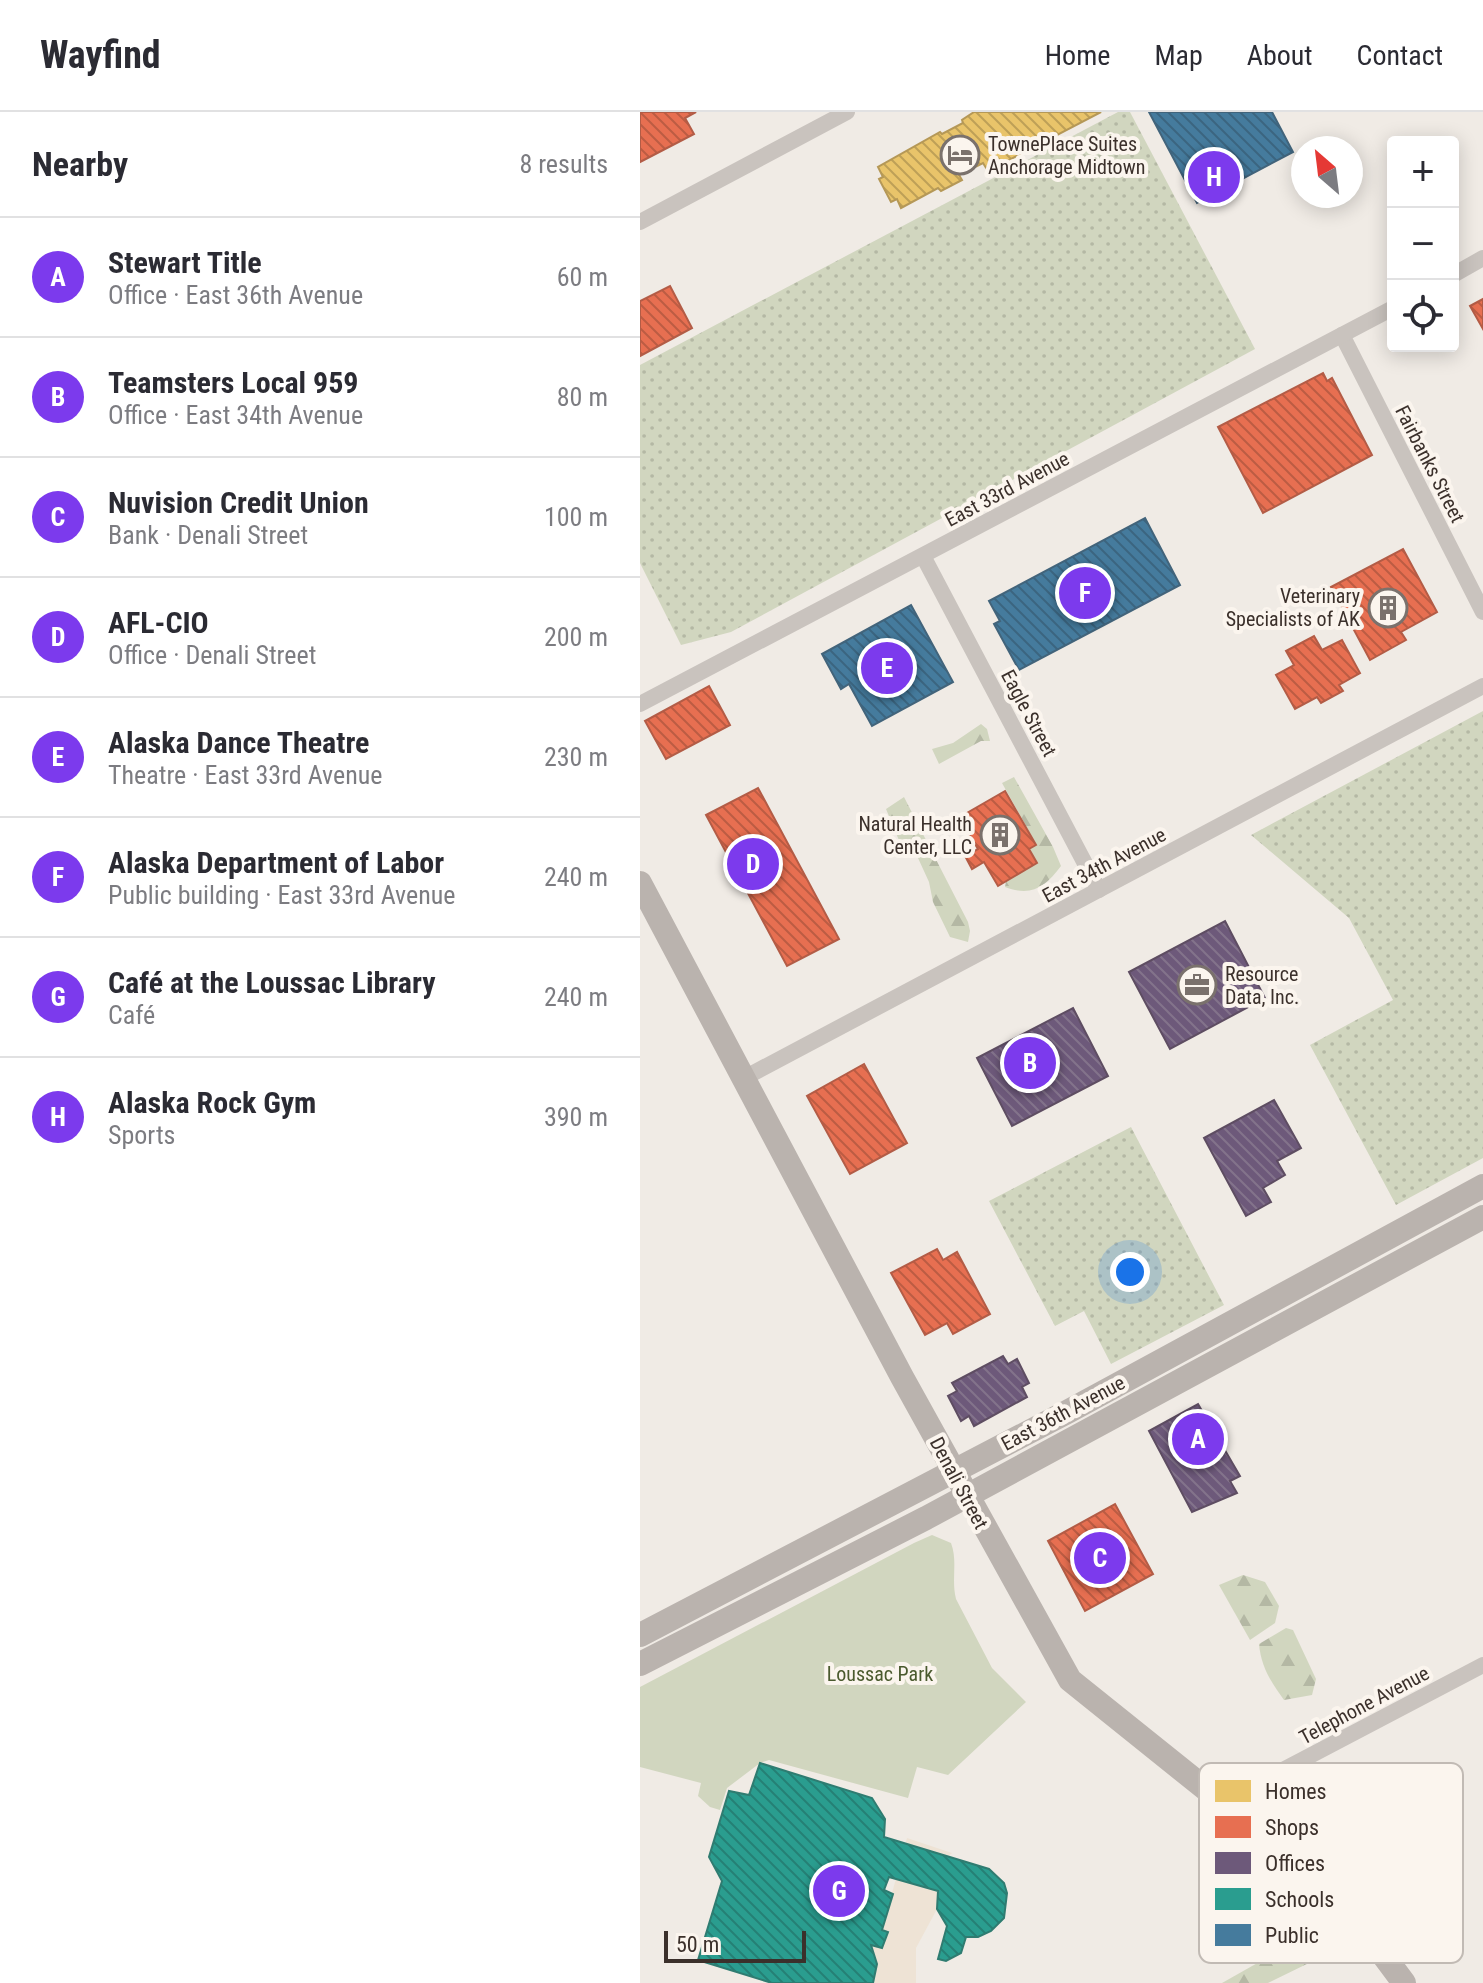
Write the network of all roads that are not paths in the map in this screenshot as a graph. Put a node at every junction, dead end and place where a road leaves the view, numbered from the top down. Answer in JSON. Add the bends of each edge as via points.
{"nodes":[{"id":1,"x":847,"y":112,"type":"edge"},
{"id":2,"x":640,"y":222,"type":"edge"},
{"id":3,"x":1483,"y":258,"type":"edge"},
{"id":4,"x":1459,"y":272,"type":"edge"},
{"id":5,"x":1387,"y":311,"type":"edge"},
{"id":6,"x":1342,"y":335,"type":"junction"},
{"id":7,"x":923,"y":556,"type":"junction"},
{"id":8,"x":1483,"y":612,"type":"edge"},
{"id":9,"x":1483,"y":686,"type":"edge"},
{"id":10,"x":640,"y":704,"type":"edge"},
{"id":11,"x":640,"y":883,"type":"edge"},
{"id":12,"x":1099,"y":890,"type":"junction"},
{"id":13,"x":744,"y":1078,"type":"junction"},
{"id":14,"x":1483,"y":1186,"type":"edge"},
{"id":15,"x":1483,"y":1217,"type":"edge"},
{"id":16,"x":952,"y":1471,"type":"junction"},
{"id":17,"x":966,"y":1495,"type":"junction"},
{"id":18,"x":640,"y":1635,"type":"edge"},
{"id":19,"x":640,"y":1664,"type":"edge"},
{"id":20,"x":1483,"y":1665,"type":"edge"},
{"id":21,"x":1296,"y":1763,"type":"edge"},
{"id":22,"x":1199,"y":1784,"type":"edge"},
{"id":23,"x":1389,"y":1963,"type":"edge"},
{"id":24,"x":1404,"y":1983,"type":"edge"}],
"edges":[{"from":1,"to":2,"type":"street"},
{"from":3,"to":4,"type":"street"},
{"from":5,"to":6,"type":"street","name":"East 33rd Avenue"},
{"from":6,"to":7,"type":"street","name":"East 33rd Avenue"},
{"from":6,"to":8,"type":"street","name":"Fairbanks Street"},
{"from":7,"to":10,"type":"street","name":"East 33rd Avenue"},
{"from":7,"to":12,"type":"street","name":"Eagle Street"},
{"from":9,"to":12,"type":"street","name":"East 34th Avenue"},
{"from":11,"to":13,"type":"main road","name":"Denali Street"},
{"from":12,"to":13,"type":"street","name":"East 34th Avenue"},
{"from":13,"to":16,"type":"main road","name":"Denali Street"},
{"from":14,"to":16,"type":"main road","name":"East 36th Avenue"},
{"from":15,"to":17,"type":"main road","name":"East 36th Avenue"},
{"from":16,"to":17,"type":"main road","name":"Denali Street"},
{"from":16,"to":18,"type":"main road","name":"East 36th Avenue"},
{"from":17,"to":19,"type":"main road","name":"East 36th Avenue"},
{"from":17,"to":22,"type":"main road","name":"Denali Street","via":[[1070,1680]]},
{"from":20,"to":21,"type":"street","name":"Telephone Avenue"},
{"from":23,"to":24,"type":"main road","name":"Denali Street"}]}
